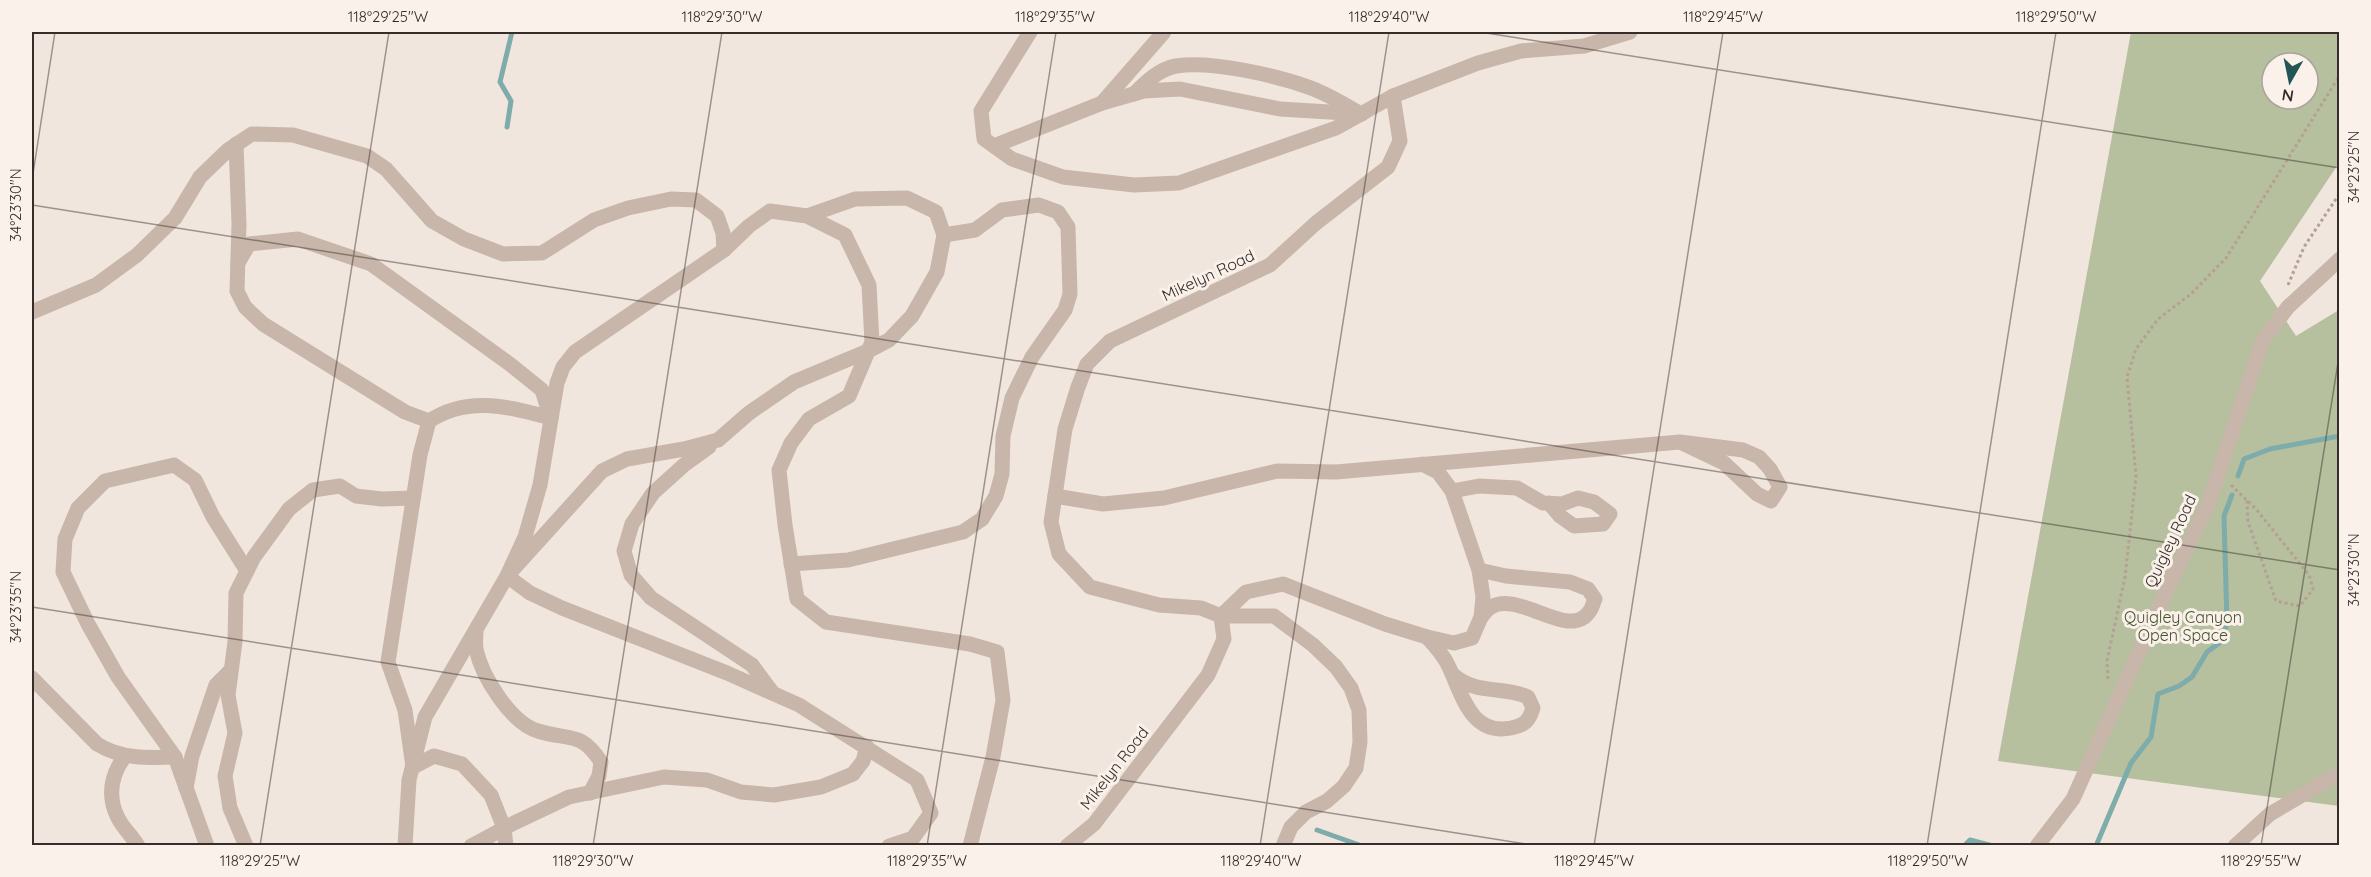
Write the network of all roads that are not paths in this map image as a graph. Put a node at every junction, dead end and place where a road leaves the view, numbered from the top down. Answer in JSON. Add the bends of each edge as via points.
{"nodes":[{"id":1,"x":1030,"y":32,"type":"edge"},
{"id":2,"x":1164,"y":32,"type":"edge"},
{"id":3,"x":1630,"y":32,"type":"edge"},
{"id":4,"x":1134,"y":94,"type":"junction"},
{"id":5,"x":1393,"y":96,"type":"junction"},
{"id":6,"x":1102,"y":103,"type":"junction"},
{"id":7,"x":1362,"y":114,"type":"junction"},
{"id":8,"x":236,"y":144,"type":"junction"},
{"id":9,"x":993,"y":146,"type":"junction"},
{"id":10,"x":807,"y":216,"type":"junction"},
{"id":11,"x":944,"y":235,"type":"junction"},
{"id":12,"x":724,"y":250,"type":"junction"},
{"id":13,"x":2340,"y":259,"type":"edge"},
{"id":14,"x":238,"y":262,"type":"junction"},
{"id":15,"x":32,"y":312,"type":"edge"},
{"id":16,"x":868,"y":351,"type":"junction"},
{"id":17,"x":551,"y":418,"type":"junction"},
{"id":18,"x":429,"y":421,"type":"junction"},
{"id":19,"x":718,"y":440,"type":"junction"},
{"id":20,"x":1680,"y":442,"type":"junction"},
{"id":21,"x":1422,"y":464,"type":"junction"},
{"id":22,"x":1452,"y":490,"type":"junction"},
{"id":23,"x":1054,"y":496,"type":"junction"},
{"id":24,"x":413,"y":498,"type":"junction"},
{"id":25,"x":1549,"y":503,"type":"dead end"},
{"id":26,"x":791,"y":564,"type":"junction"},
{"id":27,"x":1479,"y":570,"type":"junction"},
{"id":28,"x":247,"y":571,"type":"junction"},
{"id":29,"x":507,"y":576,"type":"junction"},
{"id":30,"x":1221,"y":616,"type":"junction"},
{"id":31,"x":1481,"y":617,"type":"junction"},
{"id":32,"x":476,"y":631,"type":"junction"},
{"id":33,"x":1427,"y":637,"type":"junction"},
{"id":34,"x":231,"y":670,"type":"junction"},
{"id":35,"x":1452,"y":674,"type":"junction"},
{"id":36,"x":32,"y":678,"type":"edge"},
{"id":37,"x":772,"y":693,"type":"junction"},
{"id":38,"x":867,"y":747,"type":"junction"},
{"id":39,"x":125,"y":756,"type":"junction"},
{"id":40,"x":175,"y":757,"type":"junction"},
{"id":41,"x":413,"y":766,"type":"junction"},
{"id":42,"x":2340,"y":775,"type":"edge"},
{"id":43,"x":186,"y":788,"type":"junction"},
{"id":44,"x":590,"y":793,"type":"junction"},
{"id":45,"x":504,"y":828,"type":"junction"},
{"id":46,"x":138,"y":846,"type":"edge"},
{"id":47,"x":207,"y":846,"type":"edge"},
{"id":48,"x":246,"y":846,"type":"edge"},
{"id":49,"x":405,"y":846,"type":"edge"},
{"id":50,"x":471,"y":846,"type":"edge"},
{"id":51,"x":506,"y":846,"type":"edge"},
{"id":52,"x":889,"y":846,"type":"edge"},
{"id":53,"x":970,"y":846,"type":"edge"},
{"id":54,"x":1067,"y":846,"type":"edge"},
{"id":55,"x":1283,"y":846,"type":"edge"},
{"id":56,"x":2037,"y":846,"type":"edge"},
{"id":57,"x":2235,"y":846,"type":"edge"}],
"edges":[{"from":1,"to":9,"type":"street","via":[[981,111],[984,139]]},
{"from":2,"to":6,"type":"street"},
{"from":3,"to":5,"type":"street","via":[[1584,46],[1521,51]]},
{"from":4,"to":6,"type":"street"},
{"from":4,"to":7,"type":"street","via":[[1180,89],[1280,109]]},
{"from":4,"to":7,"type":"street","via":[[1149,78],[1174,66],[1205,65],[1313,88]]},
{"from":5,"to":7,"type":"street"},
{"from":5,"to":23,"type":"street","name":"Mikelyn Road","via":[[1400,141],[1388,167],[1270,265],[1110,341],[1087,364],[1065,429]]},
{"from":6,"to":9,"type":"street"},
{"from":7,"to":9,"type":"street","via":[[1336,128],[1179,183],[1134,185],[1063,177],[1012,159]]},
{"from":8,"to":12,"type":"street","via":[[252,134],[293,135],[367,156],[386,169],[432,221],[464,240],[503,254],[542,253],[594,220],[671,199],[696,200],[717,216]]},
{"from":8,"to":14,"type":"street"},
{"from":8,"to":15,"type":"street","via":[[200,177],[175,218],[138,255],[96,285]]},
{"from":10,"to":11,"type":"street","via":[[855,199],[908,198],[936,212]]},
{"from":10,"to":12,"type":"street","via":[[770,211]]},
{"from":10,"to":16,"type":"street","via":[[845,235],[869,285],[872,342]]},
{"from":11,"to":16,"type":"street","via":[[937,272],[912,316],[889,340]]},
{"from":11,"to":26,"type":"street","via":[[975,230],[1002,210],[1039,205],[1058,212],[1068,227],[1070,294],[1065,310],[1032,357],[1012,398],[996,496],[982,519],[963,532],[848,560]]},
{"from":12,"to":17,"type":"street","via":[[575,352],[557,383]]},
{"from":13,"to":56,"type":"street","name":"Quigley Road","via":[[2288,307],[2263,340],[2209,502],[2073,799]]},
{"from":14,"to":17,"type":"street","via":[[249,244],[298,239],[371,264],[542,390]]},
{"from":14,"to":18,"type":"street","via":[[237,291],[245,308],[263,324],[405,412]]},
{"from":16,"to":19,"type":"street","via":[[794,382],[748,413]]},
{"from":16,"to":26,"type":"street","via":[[849,396],[809,419],[790,443],[779,471]]},
{"from":17,"to":18,"type":"street","via":[[489,405],[454,408]]},
{"from":17,"to":29,"type":"street","via":[[540,485],[525,537]]},
{"from":18,"to":24,"type":"street"},
{"from":19,"to":29,"type":"street","via":[[627,459],[602,471]]},
{"from":19,"to":37,"type":"street","via":[[653,492],[632,524],[624,551],[631,575],[651,598],[752,665]]},
{"from":20,"to":20,"type":"street","via":[[1724,463],[1757,494],[1771,501],[1780,487],[1759,457],[1743,450]]},
{"from":20,"to":21,"type":"street"},
{"from":21,"to":22,"type":"street","via":[[1438,472]]},
{"from":21,"to":23,"type":"street","via":[[1336,472],[1277,471],[1164,498],[1103,504]]},
{"from":22,"to":25,"type":"street","via":[[1479,486],[1517,488]]},
{"from":22,"to":27,"type":"street"},
{"from":23,"to":30,"type":"street","name":"Mikelyn Road","via":[[1051,522],[1059,554],[1090,587],[1160,605],[1201,608]]},
{"from":24,"to":28,"type":"street","via":[[356,496],[340,486],[313,490],[289,508]]},
{"from":24,"to":41,"type":"street","via":[[388,662],[405,710]]},
{"from":26,"to":53,"type":"street","via":[[797,598],[826,622],[970,644],[997,652],[1003,700]]},
{"from":27,"to":31,"type":"street"},
{"from":27,"to":31,"type":"street","via":[[1570,582],[1588,589],[1595,599],[1589,613],[1576,621],[1559,620],[1510,603],[1491,606]]},
{"from":28,"to":34,"type":"street","via":[[236,592]]},
{"from":28,"to":40,"type":"street","via":[[195,480],[174,465],[105,481],[78,508],[65,538],[63,572],[73,596],[118,677]]},
{"from":29,"to":32,"type":"street"},
{"from":29,"to":37,"type":"street","via":[[530,593],[562,608]]},
{"from":30,"to":33,"type":"street","via":[[1246,592],[1283,585]]},
{"from":30,"to":54,"type":"street","name":"Mikelyn Road","via":[[1224,639],[1208,675],[1094,824]]},
{"from":30,"to":55,"type":"street","via":[[1274,616],[1291,627],[1336,667],[1352,688],[1359,710],[1356,768],[1327,801],[1306,812],[1292,827]]},
{"from":31,"to":33,"type":"street","via":[[1472,638],[1455,643]]},
{"from":32,"to":41,"type":"street","via":[[425,717]]},
{"from":32,"to":44,"type":"street","via":[[476,650],[487,678],[524,725],[539,732],[571,736],[591,747],[601,762]]},
{"from":33,"to":35,"type":"street"},
{"from":34,"to":43,"type":"street","via":[[216,685],[192,756]]},
{"from":34,"to":48,"type":"street","via":[[228,695],[235,733],[225,776],[230,808]]},
{"from":35,"to":35,"type":"street","via":[[1464,703],[1486,727],[1500,730],[1522,726],[1530,719],[1533,708],[1528,697],[1514,691],[1473,687]]},
{"from":36,"to":39,"type":"street","via":[[97,744]]},
{"from":37,"to":38,"type":"street"},
{"from":38,"to":44,"type":"street","via":[[864,760],[853,774],[820,787],[774,795],[741,792],[707,780],[664,777]]},
{"from":38,"to":52,"type":"street","via":[[917,780],[930,813],[913,838]]},
{"from":39,"to":40,"type":"street"},
{"from":39,"to":46,"type":"street","via":[[113,776],[112,794],[118,818]]},
{"from":40,"to":43,"type":"street"},
{"from":41,"to":45,"type":"street","via":[[435,756],[462,764],[490,795]]},
{"from":41,"to":49,"type":"street"},
{"from":42,"to":57,"type":"street","via":[[2270,813]]},
{"from":43,"to":47,"type":"street"},
{"from":44,"to":45,"type":"street","via":[[570,797]]},
{"from":45,"to":50,"type":"street"},
{"from":45,"to":51,"type":"street"}]}
